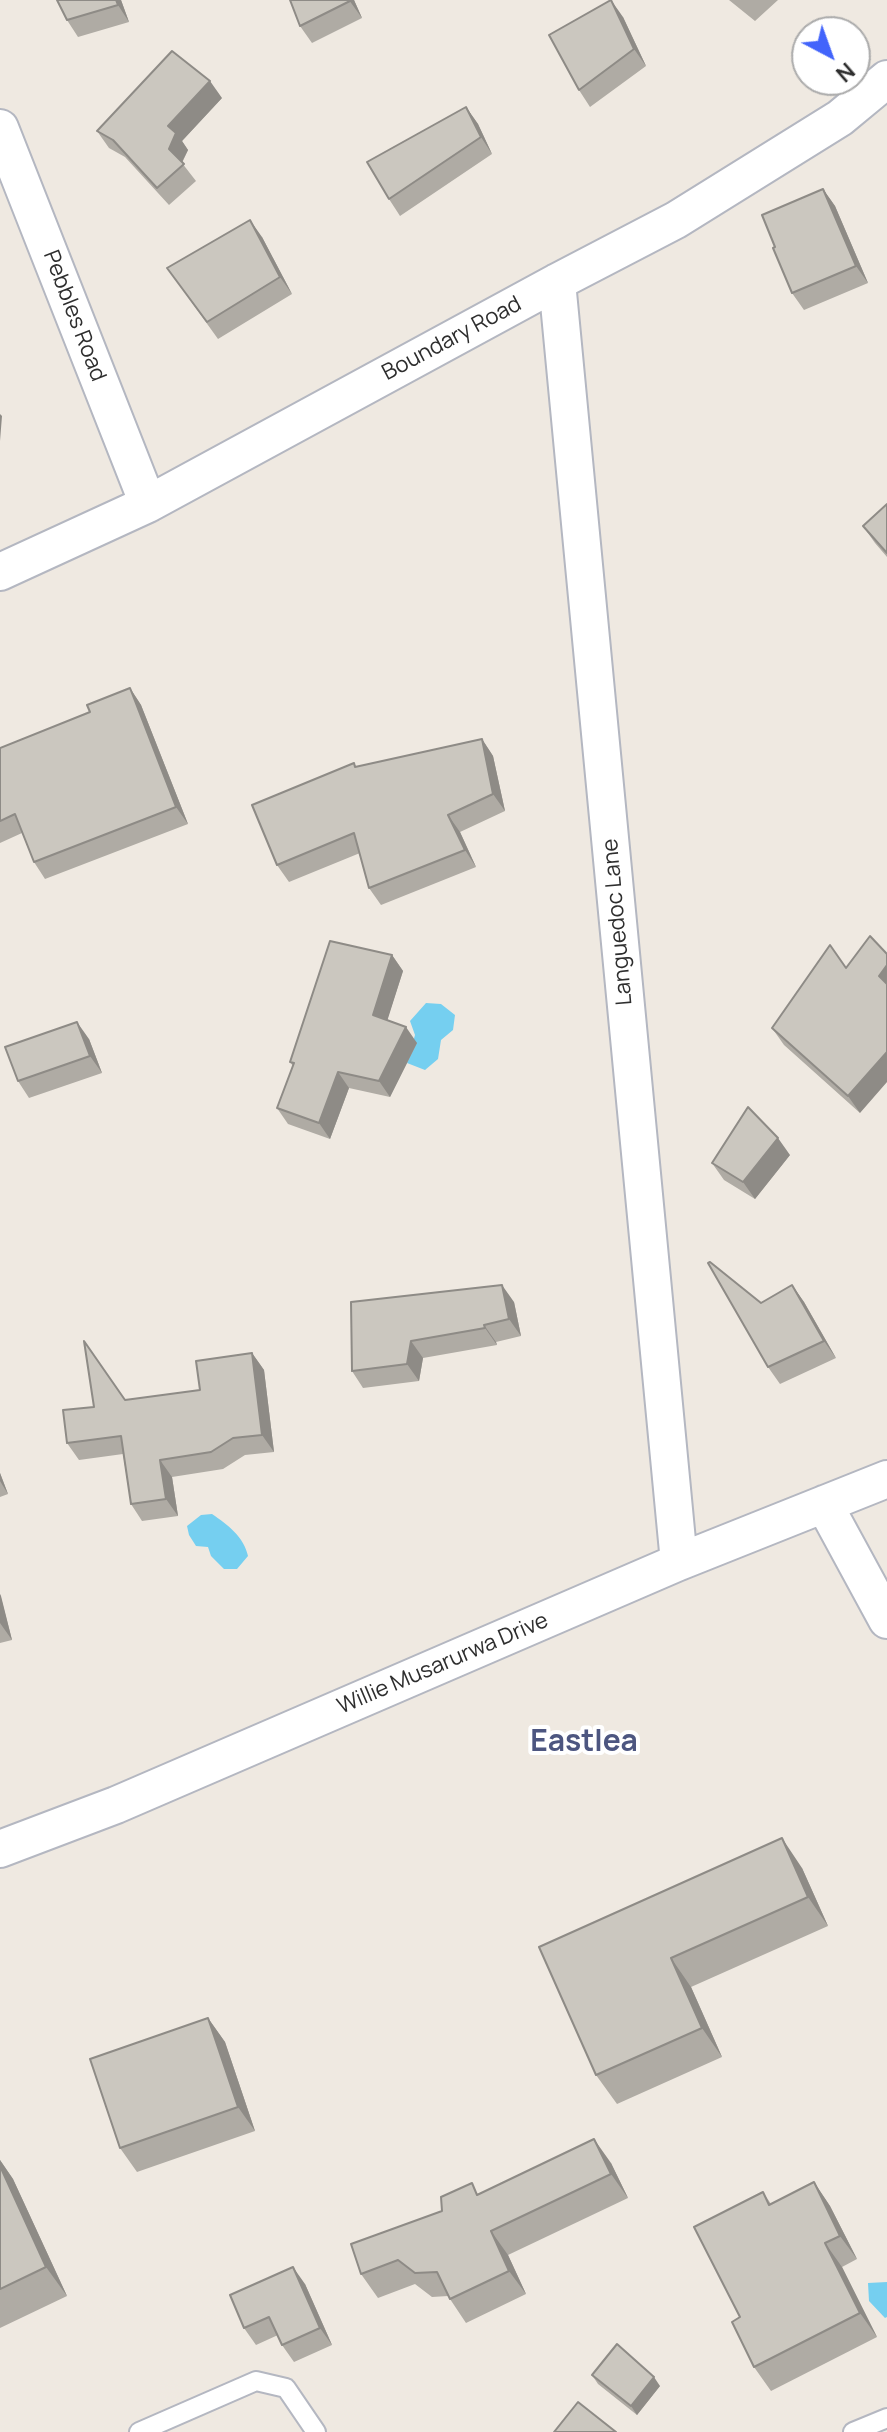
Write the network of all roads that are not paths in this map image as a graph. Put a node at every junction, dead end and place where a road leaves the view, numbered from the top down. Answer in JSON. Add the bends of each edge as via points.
{"nodes":[{"id":1,"x":887,"y":79,"type":"edge"},
{"id":2,"x":0,"y":128,"type":"edge"},
{"id":3,"x":557,"y":282,"type":"junction"},
{"id":4,"x":148,"y":504,"type":"junction"},
{"id":5,"x":0,"y":572,"type":"edge"},
{"id":6,"x":887,"y":1479,"type":"edge"},
{"id":7,"x":824,"y":1504,"type":"junction"},
{"id":8,"x":679,"y":1562,"type":"junction"},
{"id":9,"x":887,"y":1620,"type":"edge"},
{"id":10,"x":0,"y":1849,"type":"edge"},
{"id":11,"x":887,"y":2418,"type":"edge"},
{"id":12,"x":139,"y":2432,"type":"edge"},
{"id":13,"x":316,"y":2432,"type":"edge"},
{"id":14,"x":853,"y":2432,"type":"edge"}],
"edges":[{"from":1,"to":3,"type":"street","name":"Boundary Road","via":[[840,118],[676,220]]},
{"from":2,"to":4,"type":"street","name":"Pebbles Road"},
{"from":3,"to":4,"type":"street","name":"Boundary Road"},
{"from":3,"to":8,"type":"street","name":"Languedoc Lane"},
{"from":4,"to":5,"type":"street","name":"Boundary Road"},
{"from":6,"to":7,"type":"street","name":"Willie Musarurwa Drive"},
{"from":7,"to":8,"type":"street","name":"Willie Musarurwa Drive"},
{"from":7,"to":9,"type":"street"},
{"from":8,"to":10,"type":"street","name":"Willie Musarurwa Drive","via":[[116,1805]]},
{"from":11,"to":14,"type":"lane"},
{"from":12,"to":13,"type":"lane","via":[[256,2381],[286,2388]]}]}
